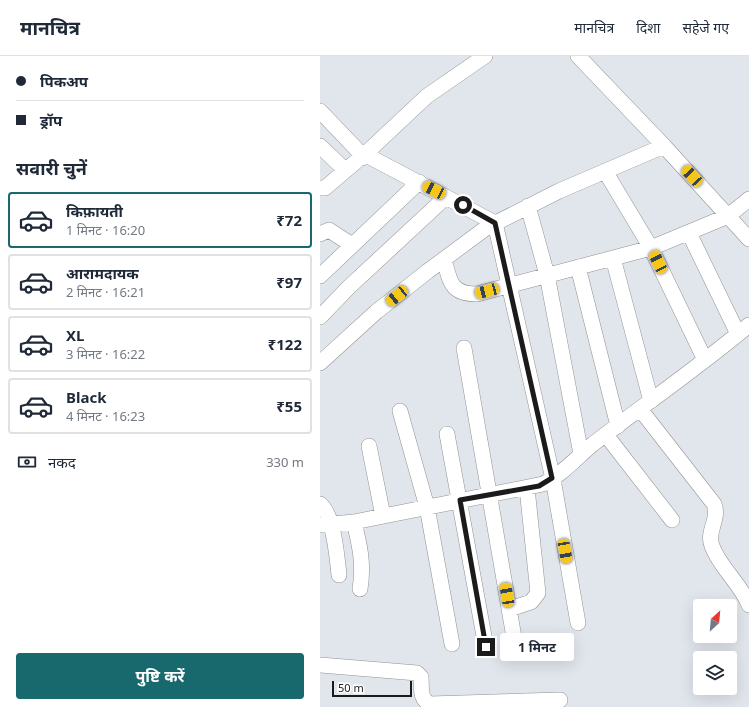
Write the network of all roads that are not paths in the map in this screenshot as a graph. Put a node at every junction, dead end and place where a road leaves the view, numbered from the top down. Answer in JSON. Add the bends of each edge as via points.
{"nodes":[{"id":1,"x":485,"y":56,"type":"edge"},
{"id":2,"x":578,"y":56,"type":"edge"},
{"id":3,"x":320,"y":111,"type":"edge"},
{"id":4,"x":320,"y":146,"type":"edge"},
{"id":5,"x":664,"y":146,"type":"junction"},
{"id":6,"x":363,"y":156,"type":"junction"},
{"id":7,"x":345,"y":170,"type":"junction"},
{"id":8,"x":605,"y":171,"type":"junction"},
{"id":9,"x":419,"y":182,"type":"junction"},
{"id":10,"x":320,"y":189,"type":"edge"},
{"id":11,"x":446,"y":197,"type":"junction"},
{"id":12,"x":749,"y":199,"type":"edge"},
{"id":13,"x":528,"y":206,"type":"junction"},
{"id":14,"x":728,"y":216,"type":"junction"},
{"id":15,"x":495,"y":223,"type":"junction"},
{"id":16,"x":689,"y":233,"type":"junction"},
{"id":17,"x":320,"y":234,"type":"edge"},
{"id":18,"x":749,"y":239,"type":"edge"},
{"id":19,"x":352,"y":245,"type":"junction"},
{"id":20,"x":651,"y":248,"type":"junction"},
{"id":21,"x":613,"y":258,"type":"junction"},
{"id":22,"x":444,"y":259,"type":"junction"},
{"id":23,"x":578,"y":267,"type":"junction"},
{"id":24,"x":547,"y":275,"type":"junction"},
{"id":25,"x":320,"y":276,"type":"edge"},
{"id":26,"x":508,"y":286,"type":"junction"},
{"id":27,"x":320,"y":317,"type":"edge"},
{"id":28,"x":744,"y":329,"type":"edge"},
{"id":29,"x":464,"y":348,"type":"dead end"},
{"id":30,"x":705,"y":360,"type":"junction"},
{"id":31,"x":320,"y":363,"type":"edge"},
{"id":32,"x":646,"y":405,"type":"junction"},
{"id":33,"x":400,"y":411,"type":"dead end"},
{"id":34,"x":618,"y":426,"type":"junction"},
{"id":35,"x":447,"y":434,"type":"dead end"},
{"id":36,"x":606,"y":435,"type":"junction"},
{"id":37,"x":368,"y":446,"type":"dead end"},
{"id":38,"x":581,"y":454,"type":"junction"},
{"id":39,"x":552,"y":478,"type":"junction"},
{"id":40,"x":527,"y":488,"type":"junction"},
{"id":41,"x":490,"y":495,"type":"junction"},
{"id":42,"x":460,"y":500,"type":"junction"},
{"id":43,"x":320,"y":504,"type":"edge"},
{"id":44,"x":427,"y":507,"type":"junction"},
{"id":45,"x":383,"y":516,"type":"junction"},
{"id":46,"x":672,"y":520,"type":"dead end"},
{"id":47,"x":354,"y":522,"type":"junction"},
{"id":48,"x":326,"y":525,"type":"edge"},
{"id":49,"x":340,"y":575,"type":"dead end"},
{"id":50,"x":360,"y":589,"type":"dead end"},
{"id":51,"x":749,"y":605,"type":"edge"},
{"id":52,"x":510,"y":609,"type":"junction"},
{"id":53,"x":578,"y":623,"type":"dead end"},
{"id":54,"x":452,"y":644,"type":"dead end"},
{"id":55,"x":486,"y":647,"type":"dead end"},
{"id":56,"x":516,"y":649,"type":"dead end"},
{"id":57,"x":320,"y":664,"type":"edge"},
{"id":58,"x":560,"y":700,"type":"dead end"}],
"edges":[{"from":1,"to":6,"type":"street","via":[[427,96]]},
{"from":2,"to":5,"type":"street"},
{"from":3,"to":6,"type":"street"},
{"from":4,"to":7,"type":"street"},
{"from":5,"to":8,"type":"street"},
{"from":5,"to":14,"type":"street"},
{"from":6,"to":7,"type":"street"},
{"from":6,"to":9,"type":"street","via":[[375,159]]},
{"from":7,"to":10,"type":"street","via":[[325,188]]},
{"from":8,"to":13,"type":"street"},
{"from":8,"to":20,"type":"street"},
{"from":9,"to":11,"type":"street"},
{"from":9,"to":19,"type":"street"},
{"from":11,"to":15,"type":"street"},
{"from":11,"to":27,"type":"street"},
{"from":12,"to":14,"type":"street"},
{"from":13,"to":15,"type":"street"},
{"from":13,"to":24,"type":"street"},
{"from":14,"to":16,"type":"street"},
{"from":14,"to":18,"type":"street"},
{"from":15,"to":22,"type":"street"},
{"from":15,"to":26,"type":"street"},
{"from":16,"to":20,"type":"street"},
{"from":16,"to":28,"type":"street"},
{"from":17,"to":19,"type":"street","via":[[329,230]]},
{"from":19,"to":25,"type":"street"},
{"from":20,"to":21,"type":"street"},
{"from":20,"to":30,"type":"street"},
{"from":21,"to":23,"type":"street"},
{"from":21,"to":32,"type":"street"},
{"from":22,"to":26,"type":"street","via":[[450,283],[465,294],[477,294]]},
{"from":22,"to":31,"type":"street","via":[[376,312]]},
{"from":23,"to":24,"type":"street"},
{"from":23,"to":34,"type":"street"},
{"from":24,"to":26,"type":"street"},
{"from":24,"to":38,"type":"street"},
{"from":26,"to":39,"type":"street"},
{"from":28,"to":30,"type":"street"},
{"from":29,"to":41,"type":"street"},
{"from":30,"to":32,"type":"street"},
{"from":32,"to":34,"type":"street"},
{"from":32,"to":51,"type":"street","via":[[714,504],[716,518],[710,535],[713,548]]},
{"from":33,"to":44,"type":"street"},
{"from":34,"to":36,"type":"street"},
{"from":35,"to":42,"type":"street"},
{"from":36,"to":38,"type":"street"},
{"from":36,"to":46,"type":"street"},
{"from":37,"to":45,"type":"street"},
{"from":38,"to":39,"type":"street"},
{"from":39,"to":40,"type":"street","via":[[543,484]]},
{"from":39,"to":53,"type":"street"},
{"from":40,"to":41,"type":"street"},
{"from":40,"to":52,"type":"street","via":[[538,593],[531,602]]},
{"from":41,"to":42,"type":"street"},
{"from":41,"to":52,"type":"street"},
{"from":42,"to":44,"type":"street"},
{"from":42,"to":55,"type":"street"},
{"from":43,"to":48,"type":"street","via":[[324,507]]},
{"from":44,"to":45,"type":"street"},
{"from":44,"to":54,"type":"street"},
{"from":45,"to":47,"type":"street"},
{"from":47,"to":48,"type":"street"},
{"from":47,"to":50,"type":"street","via":[[363,564]]},
{"from":48,"to":49,"type":"street"},
{"from":52,"to":56,"type":"street"},
{"from":57,"to":58,"type":"street","via":[[417,673],[421,676],[422,697],[430,704]]}]}
